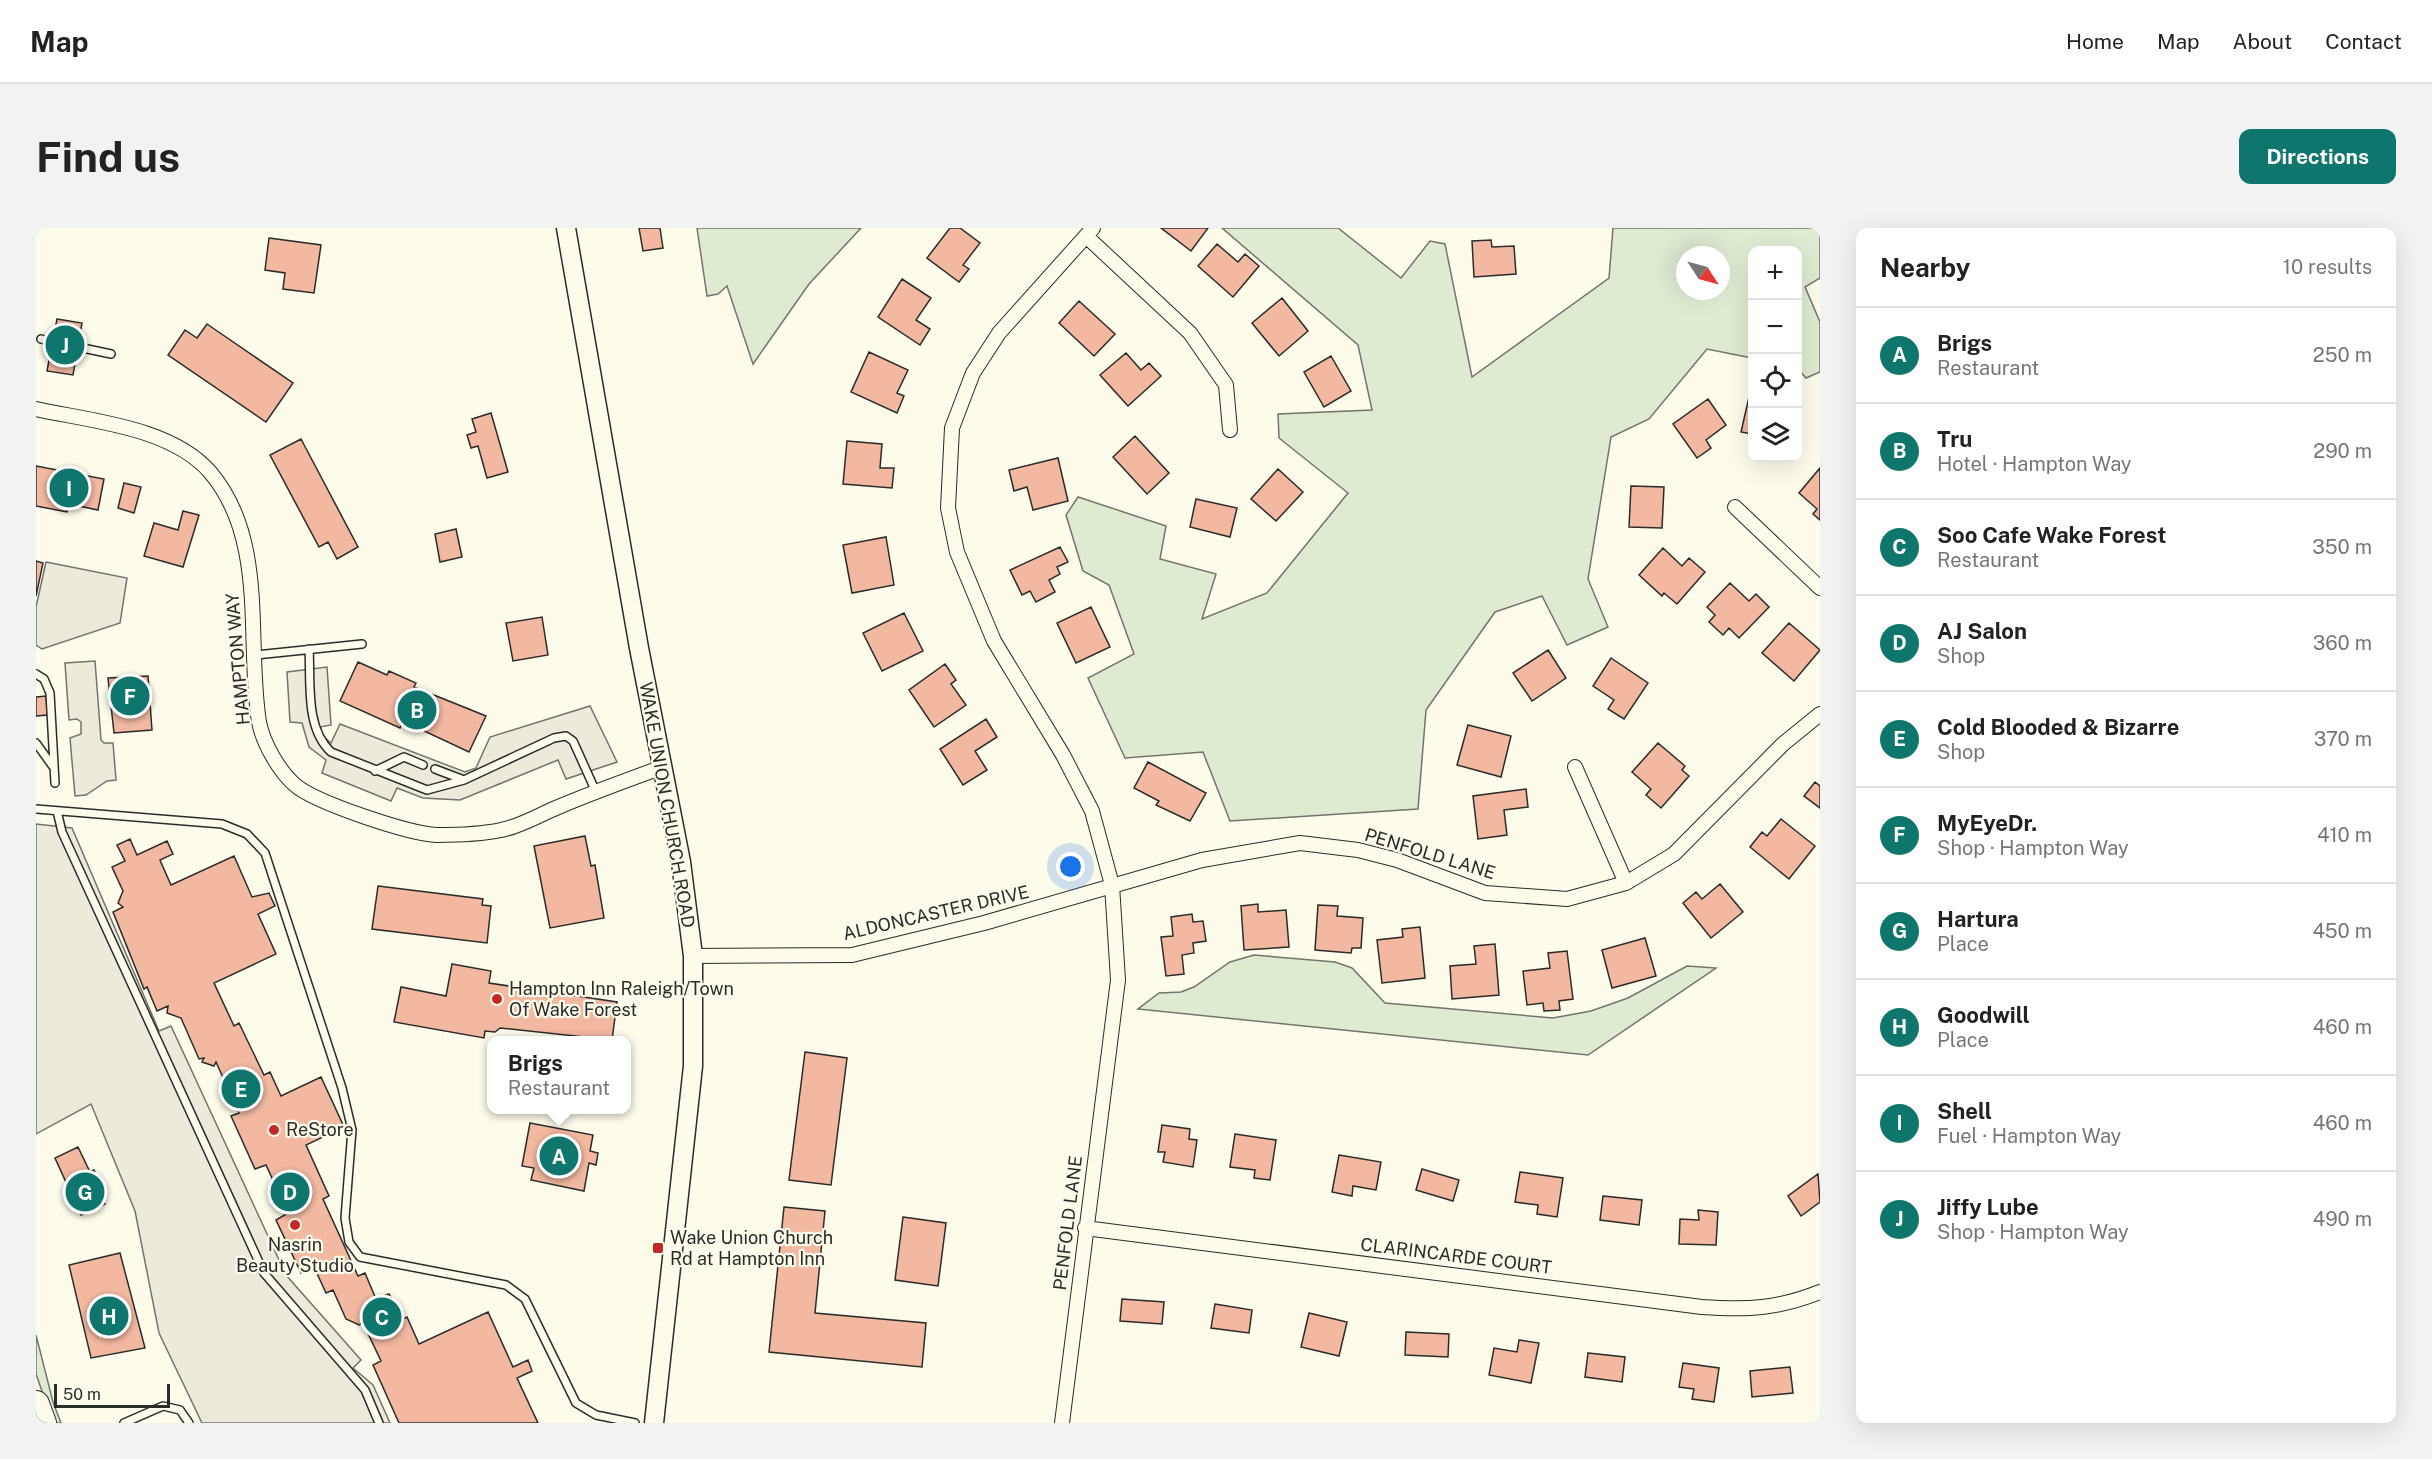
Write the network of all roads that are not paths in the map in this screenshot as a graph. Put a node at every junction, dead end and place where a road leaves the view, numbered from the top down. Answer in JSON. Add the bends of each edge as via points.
{"nodes":[{"id":1,"x":566,"y":228,"type":"edge"},
{"id":2,"x":1089,"y":232,"type":"edge"},
{"id":3,"x":41,"y":339,"type":"dead end"},
{"id":4,"x":53,"y":342,"type":"dead end"},
{"id":5,"x":78,"y":347,"type":"dead end"},
{"id":6,"x":111,"y":354,"type":"dead end"},
{"id":7,"x":36,"y":410,"type":"edge"},
{"id":8,"x":1230,"y":430,"type":"dead end"},
{"id":9,"x":1735,"y":507,"type":"dead end"},
{"id":10,"x":1820,"y":588,"type":"edge"},
{"id":11,"x":362,"y":644,"type":"dead end"},
{"id":12,"x":309,"y":649,"type":"junction"},
{"id":13,"x":256,"y":655,"type":"junction"},
{"id":14,"x":36,"y":674,"type":"edge"},
{"id":15,"x":1820,"y":714,"type":"edge"},
{"id":16,"x":36,"y":743,"type":"edge"},
{"id":17,"x":423,"y":765,"type":"dead end"},
{"id":18,"x":1575,"y":766,"type":"dead end"},
{"id":19,"x":663,"y":767,"type":"junction"},
{"id":20,"x":435,"y":769,"type":"dead end"},
{"id":21,"x":55,"y":771,"type":"junction"},
{"id":22,"x":375,"y":771,"type":"junction"},
{"id":23,"x":464,"y":780,"type":"junction"},
{"id":24,"x":55,"y":783,"type":"dead end"},
{"id":25,"x":596,"y":792,"type":"junction"},
{"id":26,"x":36,"y":809,"type":"edge"},
{"id":27,"x":57,"y":811,"type":"junction"},
{"id":28,"x":1626,"y":883,"type":"junction"},
{"id":29,"x":1112,"y":885,"type":"junction"},
{"id":30,"x":693,"y":956,"type":"junction"},
{"id":31,"x":1084,"y":1228,"type":"junction"},
{"id":32,"x":1820,"y":1292,"type":"edge"},
{"id":33,"x":36,"y":1404,"type":"edge"},
{"id":34,"x":44,"y":1423,"type":"edge"},
{"id":35,"x":124,"y":1423,"type":"edge"},
{"id":36,"x":189,"y":1423,"type":"edge"},
{"id":37,"x":379,"y":1423,"type":"edge"},
{"id":38,"x":635,"y":1423,"type":"edge"},
{"id":39,"x":654,"y":1423,"type":"edge"},
{"id":40,"x":1062,"y":1423,"type":"edge"}],
"edges":[{"from":1,"to":19,"type":"street","name":"WAKE UNION CHURCH ROAD"},
{"from":2,"to":8,"type":"street","via":[[1190,333],[1226,385]]},
{"from":2,"to":29,"type":"street","name":"PENFOLD LANE","via":[[999,333],[973,373],[952,428],[948,508],[957,552],[994,641],[1092,811]]},
{"from":3,"to":4,"type":"lane"},
{"from":5,"to":6,"type":"lane"},
{"from":7,"to":13,"type":"street","name":"HAMPTON WAY","via":[[137,431],[175,445],[209,471],[238,516]]},
{"from":9,"to":10,"type":"street"},
{"from":11,"to":12,"type":"lane"},
{"from":12,"to":13,"type":"lane"},
{"from":12,"to":22,"type":"lane","via":[[317,737],[331,752]]},
{"from":13,"to":25,"type":"street","name":"HAMPTON WAY","via":[[260,724],[274,759],[296,786],[322,800],[435,835],[502,830]]},
{"from":14,"to":21,"type":"lane","via":[[44,679],[50,693]]},
{"from":15,"to":28,"type":"street","name":"PENFOLD LANE","via":[[1783,744],[1674,854]]},
{"from":16,"to":21,"type":"lane"},
{"from":17,"to":22,"type":"lane","via":[[404,757]]},
{"from":18,"to":28,"type":"street"},
{"from":19,"to":25,"type":"street","name":"HAMPTON WAY"},
{"from":19,"to":30,"type":"street","name":"WAKE UNION CHURCH ROAD"},
{"from":20,"to":23,"type":"lane"},
{"from":21,"to":24,"type":"lane"},
{"from":22,"to":23,"type":"lane","via":[[427,790]]},
{"from":23,"to":25,"type":"lane","via":[[566,736],[573,741]]},
{"from":26,"to":27,"type":"lane"},
{"from":27,"to":37,"type":"lane","via":[[62,832],[264,1274],[365,1390]]},
{"from":27,"to":38,"type":"lane","via":[[222,824],[247,834],[265,853],[342,1088],[352,1130],[345,1218],[349,1242],[360,1257],[506,1285],[525,1299],[576,1403],[596,1415]]},
{"from":28,"to":29,"type":"street","name":"PENFOLD LANE","via":[[1567,899],[1485,893],[1358,849],[1300,843],[1202,860]]},
{"from":29,"to":30,"type":"street","name":"ALDONCASTER DRIVE","via":[[984,923],[852,955]]},
{"from":29,"to":31,"type":"street","name":"PENFOLD LANE","via":[[1118,980]]},
{"from":30,"to":39,"type":"street","name":"WAKE UNION CHURCH ROAD","via":[[693,1066]]},
{"from":31,"to":32,"type":"street","name":"CLARINCARDE COURT","via":[[1702,1307],[1750,1310]]},
{"from":31,"to":40,"type":"street","name":"PENFOLD LANE"},
{"from":33,"to":34,"type":"highway"},
{"from":35,"to":36,"type":"lane","via":[[163,1406],[180,1410]]}]}
